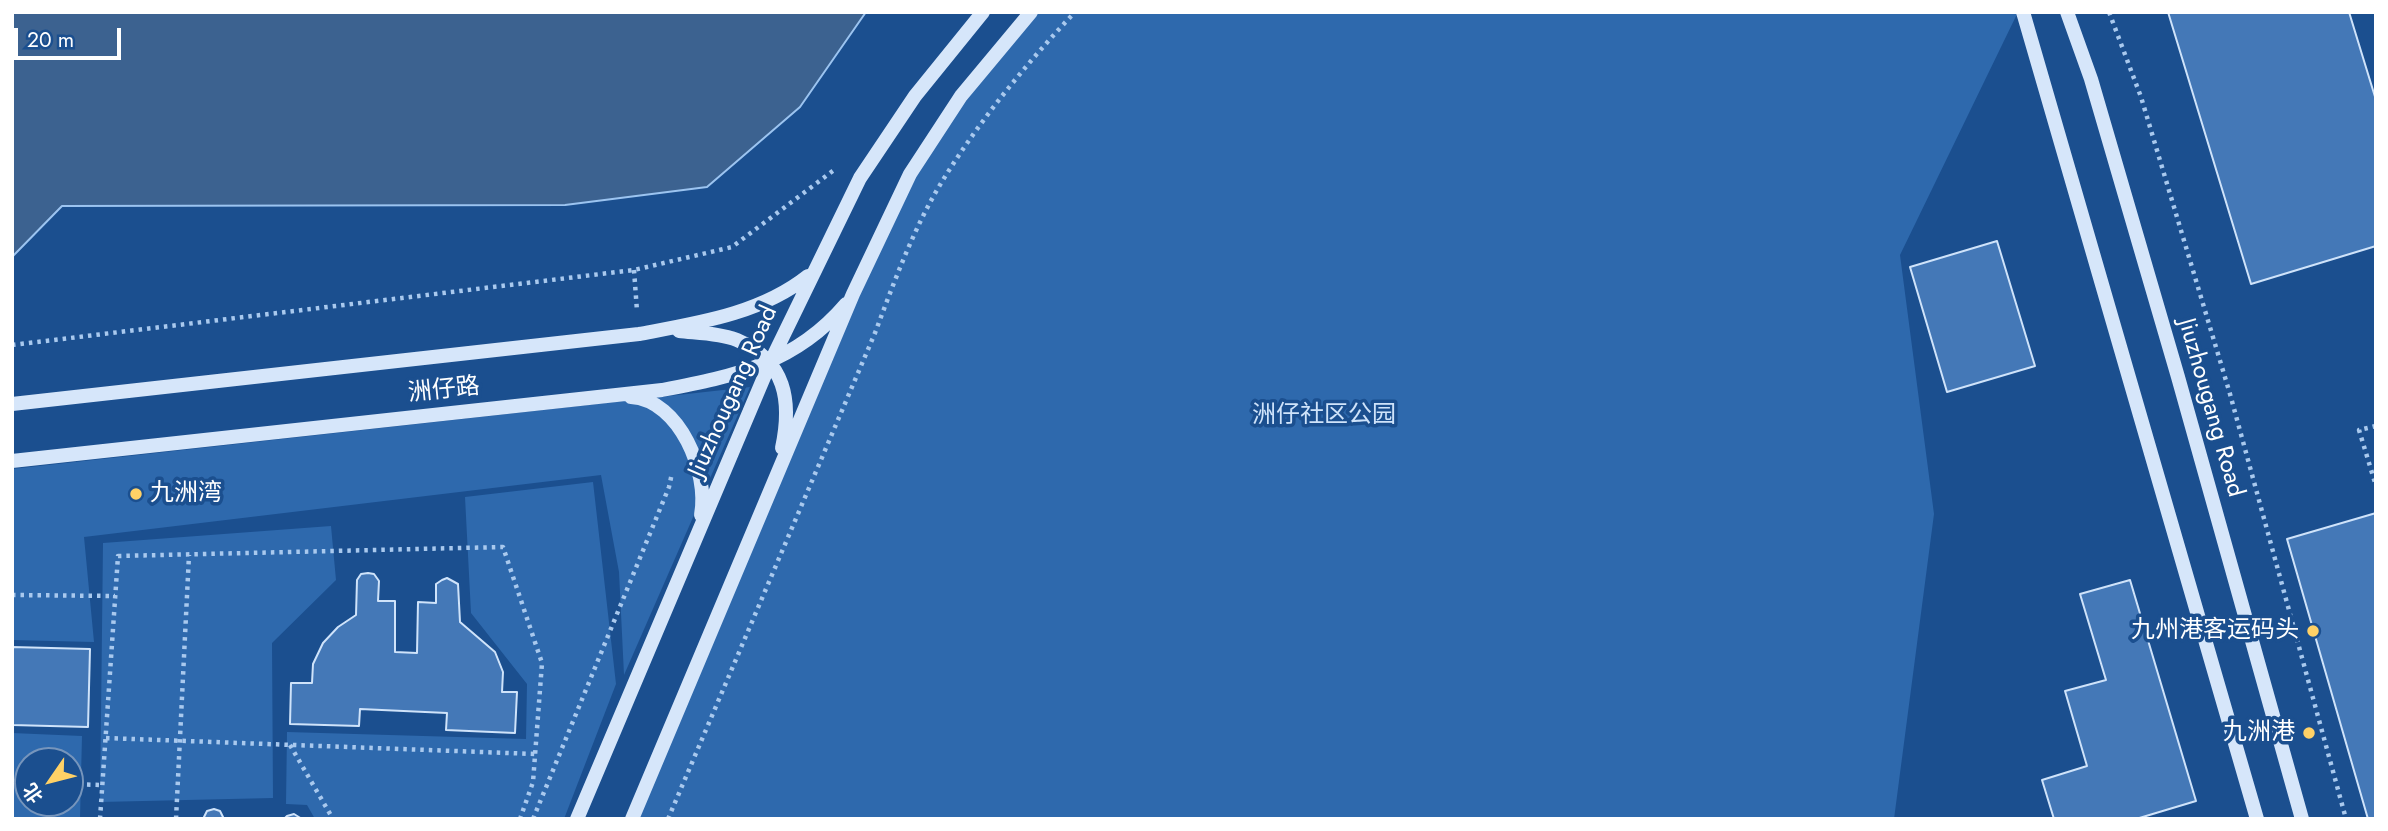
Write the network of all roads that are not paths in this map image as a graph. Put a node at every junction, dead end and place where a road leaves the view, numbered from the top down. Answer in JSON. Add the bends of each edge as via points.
{"nodes":[{"id":1,"x":983,"y":12,"type":"edge"},
{"id":2,"x":1031,"y":12,"type":"edge"},
{"id":3,"x":2023,"y":12,"type":"edge"},
{"id":4,"x":2067,"y":12,"type":"edge"},
{"id":5,"x":812,"y":273,"type":"junction"},
{"id":6,"x":853,"y":294,"type":"junction"},
{"id":7,"x":639,"y":334,"type":"junction"},
{"id":8,"x":770,"y":363,"type":"junction"},
{"id":9,"x":605,"y":396,"type":"junction"},
{"id":10,"x":12,"y":404,"type":"edge"},
{"id":11,"x":12,"y":461,"type":"edge"},
{"id":12,"x":775,"y":481,"type":"junction"},
{"id":13,"x":698,"y":534,"type":"junction"},
{"id":14,"x":577,"y":819,"type":"edge"},
{"id":15,"x":632,"y":819,"type":"edge"},
{"id":16,"x":2257,"y":819,"type":"edge"},
{"id":17,"x":2302,"y":819,"type":"edge"}],
"edges":[{"from":1,"to":5,"type":"street","name":"Jiuzhougang Road","via":[[915,96],[860,178]]},
{"from":2,"to":6,"type":"street","via":[[961,96],[910,174]]},
{"from":3,"to":16,"type":"street"},
{"from":4,"to":17,"type":"street","name":"Jiuzhougang Road","via":[[2163,325]]},
{"from":5,"to":7,"type":"street","name":"洲仔路","via":[[780,296],[751,308]]},
{"from":5,"to":8,"type":"street","name":"Jiuzhougang Road"},
{"from":6,"to":8,"type":"street","name":"洲仔路","via":[[816,332]]},
{"from":6,"to":12,"type":"street"},
{"from":7,"to":8,"type":"street","via":[[678,331],[736,339]]},
{"from":7,"to":10,"type":"street","name":"洲仔路"},
{"from":8,"to":9,"type":"street","name":"洲仔路","via":[[704,382]]},
{"from":8,"to":12,"type":"street","via":[[784,389],[786,406]]},
{"from":8,"to":13,"type":"street","name":"Jiuzhougang Road"},
{"from":9,"to":11,"type":"street","name":"洲仔路"},
{"from":9,"to":13,"type":"street","via":[[653,403],[679,428],[702,486]]},
{"from":12,"to":15,"type":"street"},
{"from":13,"to":14,"type":"street","name":"Jiuzhougang Road"}]}
